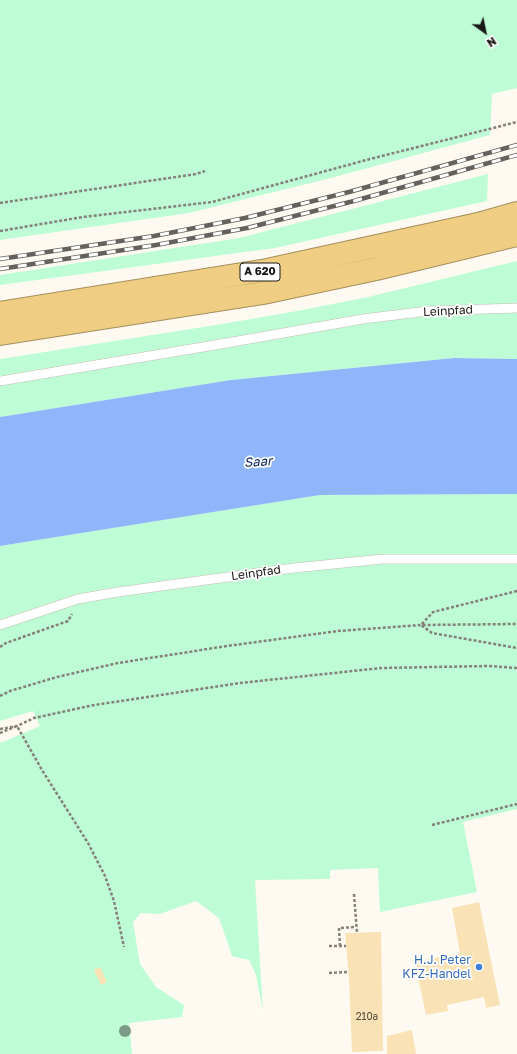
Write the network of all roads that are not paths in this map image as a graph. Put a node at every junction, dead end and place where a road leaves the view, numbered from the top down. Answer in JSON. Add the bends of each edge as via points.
{"nodes":[{"id":1,"x":517,"y":213,"type":"edge"},
{"id":2,"x":517,"y":235,"type":"edge"},
{"id":3,"x":517,"y":308,"type":"edge"},
{"id":4,"x":0,"y":313,"type":"edge"},
{"id":5,"x":0,"y":334,"type":"edge"},
{"id":6,"x":0,"y":381,"type":"edge"},
{"id":7,"x":517,"y":559,"type":"edge"},
{"id":8,"x":0,"y":625,"type":"edge"}],
"edges":[{"from":1,"to":4,"type":"highway","number":"A 620","via":[[478,224],[267,270]]},
{"from":2,"to":5,"type":"highway","number":"A 620","via":[[376,269],[263,292]]},
{"from":3,"to":6,"type":"lane","name":"Leinpfad","via":[[428,311],[363,319]]},
{"from":7,"to":8,"type":"lane","name":"Leinpfad","via":[[383,559],[278,570],[78,599]]}]}
